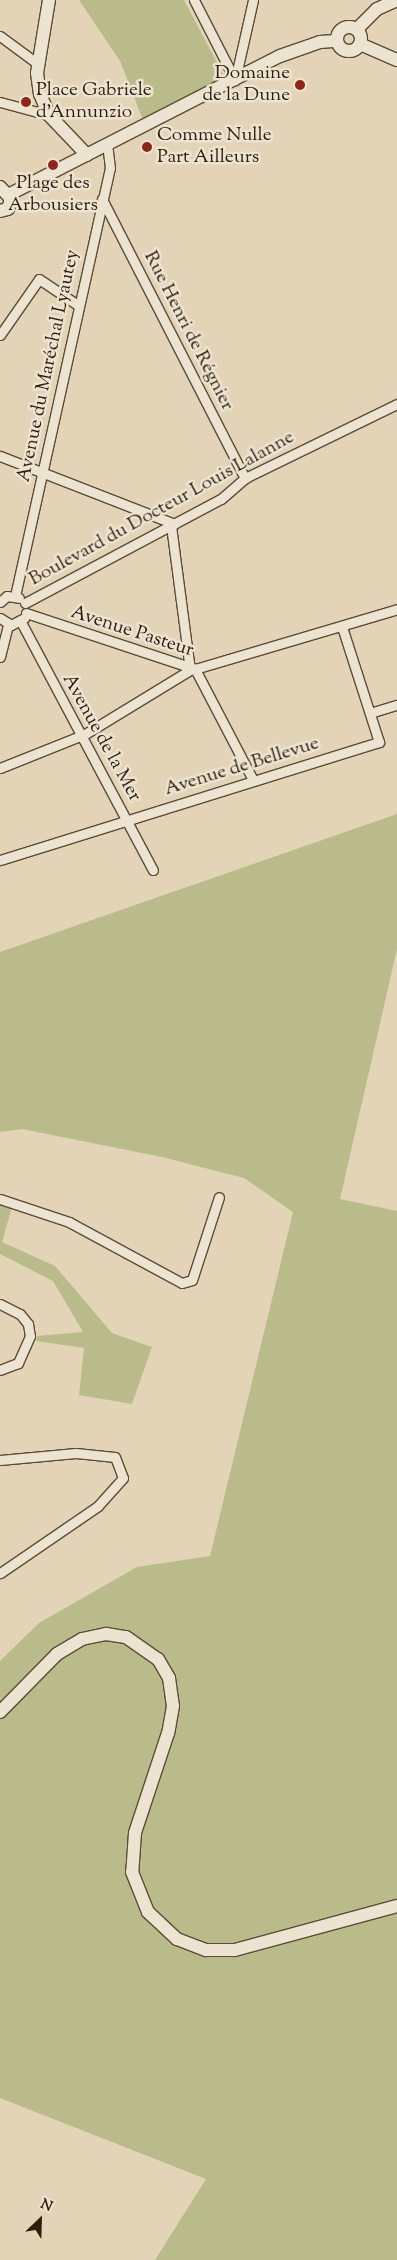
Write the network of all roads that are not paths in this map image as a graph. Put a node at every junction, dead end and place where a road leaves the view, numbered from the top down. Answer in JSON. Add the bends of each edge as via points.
{"nodes":[{"id":1,"x":49,"y":0,"type":"edge"},
{"id":2,"x":194,"y":0,"type":"edge"},
{"id":3,"x":253,"y":0,"type":"edge"},
{"id":4,"x":397,"y":0,"type":"edge"},
{"id":5,"x":357,"y":29,"type":"junction"},
{"id":6,"x":0,"y":36,"type":"edge"},
{"id":7,"x":336,"y":41,"type":"junction"},
{"id":8,"x":360,"y":44,"type":"junction"},
{"id":9,"x":397,"y":60,"type":"edge"},
{"id":10,"x":38,"y":64,"type":"junction"},
{"id":11,"x":235,"y":80,"type":"junction"},
{"id":12,"x":0,"y":102,"type":"edge"},
{"id":13,"x":49,"y":115,"type":"junction"},
{"id":14,"x":107,"y":145,"type":"junction"},
{"id":15,"x":87,"y":155,"type":"junction"},
{"id":16,"x":5,"y":190,"type":"edge"},
{"id":17,"x":102,"y":199,"type":"junction"},
{"id":18,"x":1,"y":214,"type":"edge"},
{"id":19,"x":79,"y":306,"type":"junction"},
{"id":20,"x":0,"y":335,"type":"edge"},
{"id":21,"x":397,"y":404,"type":"edge"},
{"id":22,"x":0,"y":456,"type":"edge"},
{"id":23,"x":42,"y":472,"type":"junction"},
{"id":24,"x":245,"y":478,"type":"junction"},
{"id":25,"x":172,"y":525,"type":"junction"},
{"id":26,"x":15,"y":596,"type":"junction"},
{"id":27,"x":1,"y":597,"type":"edge"},
{"id":28,"x":25,"y":603,"type":"junction"},
{"id":29,"x":397,"y":610,"type":"edge"},
{"id":30,"x":26,"y":614,"type":"junction"},
{"id":31,"x":4,"y":621,"type":"edge"},
{"id":32,"x":21,"y":622,"type":"junction"},
{"id":33,"x":342,"y":626,"type":"junction"},
{"id":34,"x":0,"y":657,"type":"edge"},
{"id":35,"x":193,"y":669,"type":"junction"},
{"id":36,"x":397,"y":705,"type":"edge"},
{"id":37,"x":370,"y":713,"type":"junction"},
{"id":38,"x":80,"y":736,"type":"junction"},
{"id":39,"x":0,"y":768,"type":"edge"},
{"id":40,"x":253,"y":780,"type":"junction"},
{"id":41,"x":128,"y":820,"type":"junction"},
{"id":42,"x":0,"y":860,"type":"edge"},
{"id":43,"x":153,"y":870,"type":"dead end"},
{"id":44,"x":219,"y":1197,"type":"dead end"},
{"id":45,"x":0,"y":1199,"type":"edge"},
{"id":46,"x":0,"y":1304,"type":"edge"},
{"id":47,"x":0,"y":1370,"type":"edge"},
{"id":48,"x":0,"y":1460,"type":"edge"},
{"id":49,"x":0,"y":1573,"type":"edge"},
{"id":50,"x":0,"y":1712,"type":"edge"},
{"id":51,"x":397,"y":1906,"type":"edge"}],
"edges":[{"from":1,"to":10,"type":"main road"},
{"from":2,"to":11,"type":"street"},
{"from":3,"to":11,"type":"street"},
{"from":4,"to":5,"type":"main road","via":[[378,9]]},
{"from":5,"to":7,"type":"main road","via":[[341,29]]},
{"from":5,"to":8,"type":"main road"},
{"from":6,"to":10,"type":"street"},
{"from":7,"to":8,"type":"main road","via":[[347,51]]},
{"from":7,"to":11,"type":"main road","via":[[320,42],[280,56]]},
{"from":8,"to":9,"type":"main road"},
{"from":10,"to":13,"type":"main road","via":[[40,94]]},
{"from":11,"to":14,"type":"main road"},
{"from":12,"to":13,"type":"street"},
{"from":13,"to":15,"type":"main road"},
{"from":14,"to":15,"type":"main road"},
{"from":14,"to":17,"type":"street","name":"Avenue du Maréchal Lyautey","via":[[110,168]]},
{"from":15,"to":16,"type":"main road"},
{"from":16,"to":18,"type":"main road","via":[[10,204]]},
{"from":17,"to":19,"type":"street","name":"Avenue du Maréchal Lyautey"},
{"from":17,"to":24,"type":"street","name":"Rue Henri de Régnier"},
{"from":19,"to":20,"type":"street","via":[[39,279]]},
{"from":19,"to":23,"type":"street","name":"Avenue du Maréchal Lyautey"},
{"from":21,"to":24,"type":"street","name":"Boulevard du Docteur Louis Lalanne"},
{"from":22,"to":23,"type":"street"},
{"from":23,"to":25,"type":"street"},
{"from":23,"to":26,"type":"street","name":"Avenue du Maréchal Lyautey"},
{"from":24,"to":25,"type":"street","name":"Boulevard du Docteur Louis Lalanne","via":[[221,499]]},
{"from":25,"to":28,"type":"street","name":"Boulevard du Docteur Louis Lalanne"},
{"from":25,"to":35,"type":"street"},
{"from":26,"to":27,"type":"street"},
{"from":26,"to":28,"type":"street"},
{"from":28,"to":30,"type":"street"},
{"from":29,"to":33,"type":"street"},
{"from":30,"to":32,"type":"street"},
{"from":30,"to":35,"type":"street","name":"Avenue Pasteur"},
{"from":31,"to":32,"type":"street"},
{"from":31,"to":34,"type":"street"},
{"from":32,"to":38,"type":"street","name":"Avenue de la Mer"},
{"from":33,"to":35,"type":"street"},
{"from":33,"to":37,"type":"street","name":"Avenue de Bellevue"},
{"from":35,"to":38,"type":"street"},
{"from":35,"to":40,"type":"street","name":"Avenue Pasteur"},
{"from":36,"to":37,"type":"street"},
{"from":37,"to":40,"type":"street","name":"Avenue de Bellevue","via":[[379,742]]},
{"from":38,"to":39,"type":"street"},
{"from":38,"to":41,"type":"street","name":"Avenue de la Mer"},
{"from":40,"to":41,"type":"street","name":"Avenue de Bellevue"},
{"from":41,"to":42,"type":"street","name":"Avenue de Bellevue"},
{"from":41,"to":43,"type":"street","name":"Avenue de la Mer"},
{"from":44,"to":45,"type":"street","via":[[192,1280],[182,1283],[69,1222]]},
{"from":46,"to":47,"type":"street","via":[[20,1314],[28,1324],[30,1336],[18,1363]]},
{"from":48,"to":49,"type":"street","via":[[76,1453],[115,1457],[123,1478],[98,1506]]},
{"from":50,"to":51,"type":"main road","via":[[57,1654],[82,1638],[106,1634],[126,1638],[158,1660],[169,1678],[173,1706],[168,1733],[135,1833],[132,1872],[148,1912],[177,1939],[206,1950],[235,1950]]}]}
